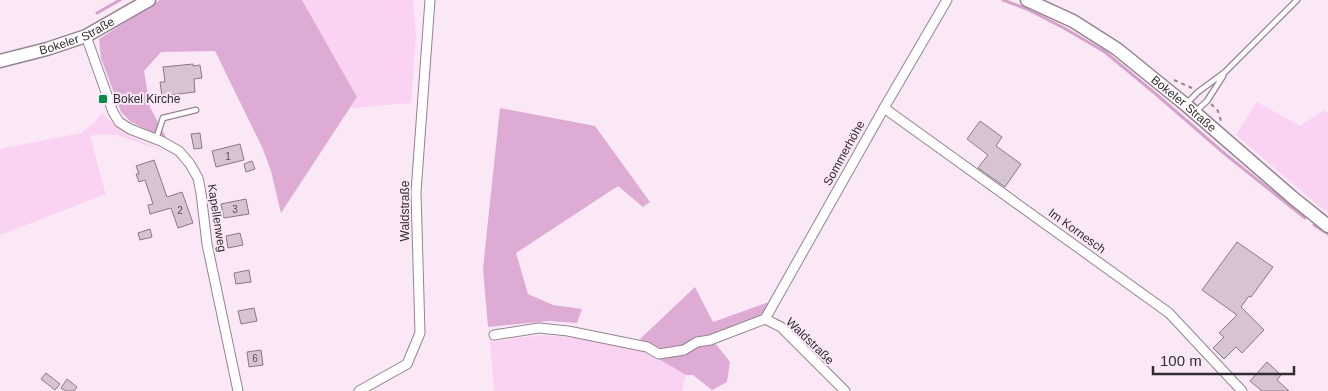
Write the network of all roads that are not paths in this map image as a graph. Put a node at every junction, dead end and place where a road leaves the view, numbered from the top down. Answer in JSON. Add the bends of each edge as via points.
{"nodes":[{"id":1,"x":149,"y":0,"type":"edge"},
{"id":2,"x":430,"y":0,"type":"edge"},
{"id":3,"x":947,"y":0,"type":"edge"},
{"id":4,"x":1027,"y":0,"type":"edge"},
{"id":5,"x":1297,"y":0,"type":"edge"},
{"id":6,"x":86,"y":36,"type":"junction"},
{"id":7,"x":0,"y":61,"type":"edge"},
{"id":8,"x":1225,"y":72,"type":"junction"},
{"id":9,"x":884,"y":108,"type":"junction"},
{"id":10,"x":1190,"y":108,"type":"junction"},
{"id":11,"x":196,"y":110,"type":"dead end"},
{"id":12,"x":156,"y":139,"type":"junction"},
{"id":13,"x":1328,"y":226,"type":"edge"},
{"id":14,"x":765,"y":319,"type":"junction"},
{"id":15,"x":494,"y":335,"type":"dead end"},
{"id":16,"x":238,"y":391,"type":"edge"},
{"id":17,"x":359,"y":391,"type":"edge"},
{"id":18,"x":845,"y":391,"type":"edge"},
{"id":19,"x":1242,"y":391,"type":"edge"}],
"edges":[{"from":1,"to":6,"type":"street","name":"Bokeler Straße"},
{"from":2,"to":17,"type":"street","name":"Waldstraße","via":[[416,192],[420,333],[407,364]]},
{"from":3,"to":9,"type":"street","name":"Sommerhöhe"},
{"from":4,"to":10,"type":"street","name":"Bokeler Straße","via":[[1073,21],[1102,39]]},
{"from":5,"to":8,"type":"lane"},
{"from":6,"to":7,"type":"street","name":"Bokeler Straße"},
{"from":6,"to":12,"type":"street","name":"Kapellenweg","via":[[119,122]]},
{"from":8,"to":10,"type":"lane","via":[[1198,92]]},
{"from":8,"to":10,"type":"lane","via":[[1207,101]]},
{"from":9,"to":14,"type":"street","name":"Sommerhöhe"},
{"from":9,"to":19,"type":"street","name":"Im Kornesch","via":[[1169,313]]},
{"from":10,"to":13,"type":"street","name":"Bokeler Straße"},
{"from":11,"to":12,"type":"lane","via":[[163,118]]},
{"from":12,"to":16,"type":"street","name":"Kapellenweg","via":[[179,151],[198,178]]},
{"from":14,"to":15,"type":"street","via":[[697,342],[684,350],[659,354],[646,347],[568,331],[539,328]]},
{"from":14,"to":18,"type":"street","name":"Waldstraße","via":[[781,327]]}]}
